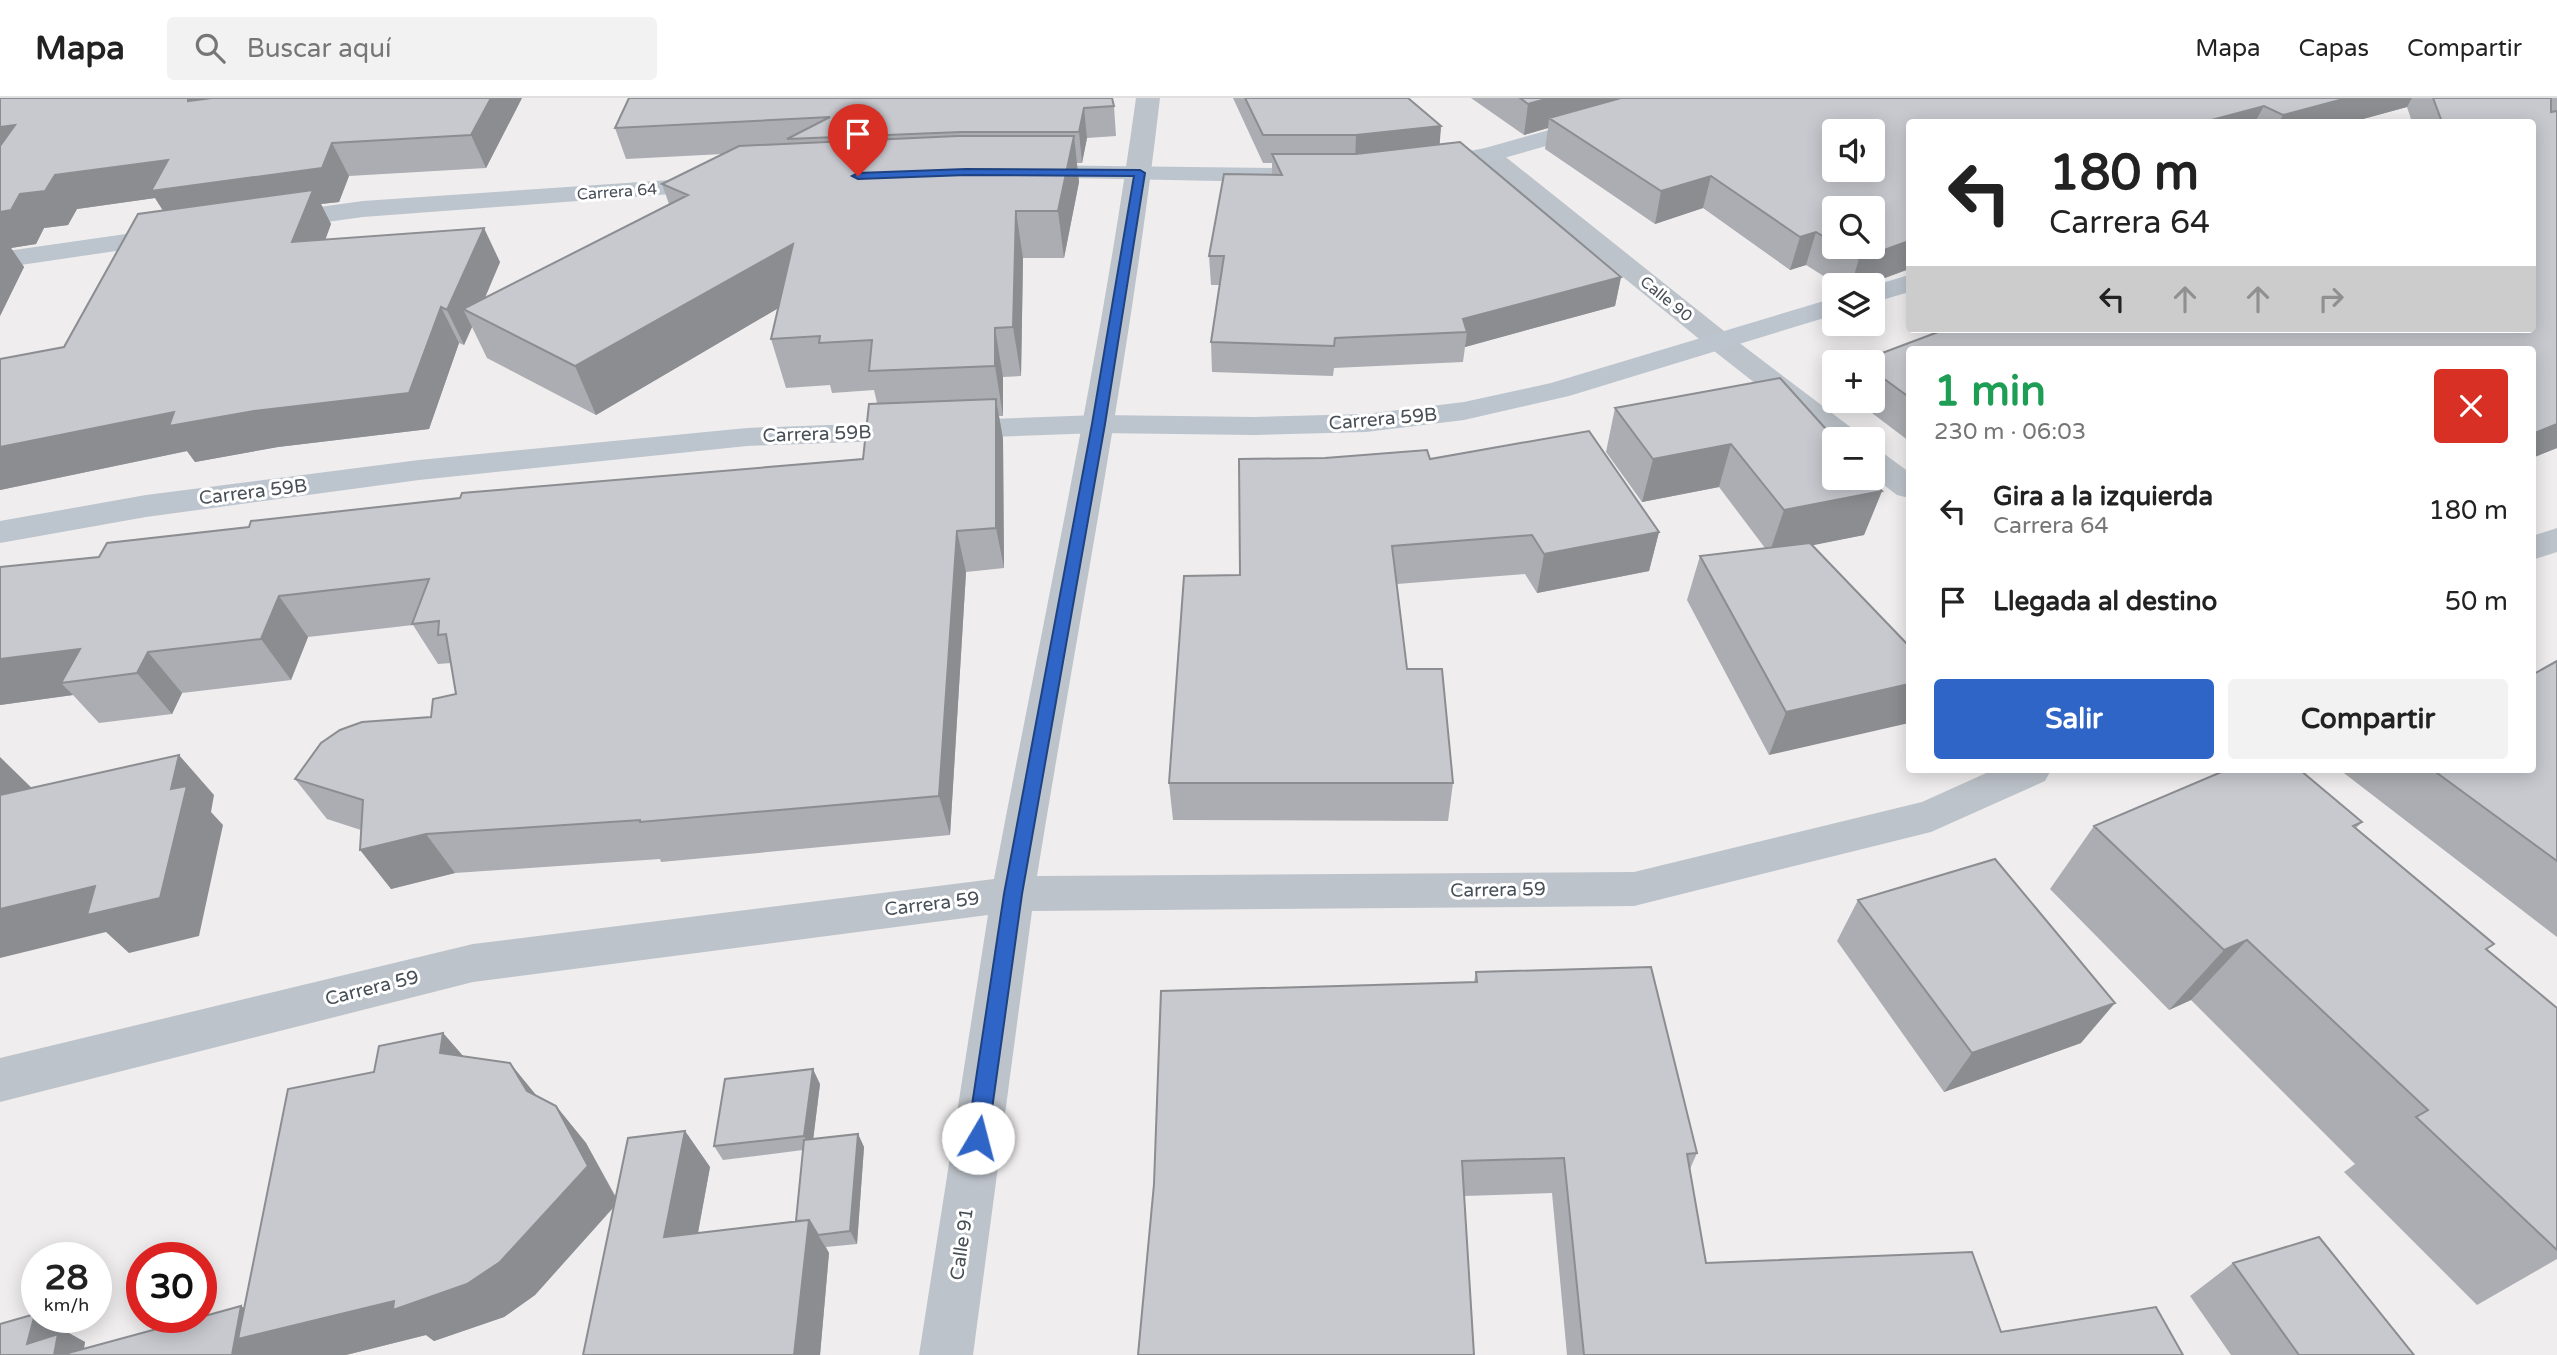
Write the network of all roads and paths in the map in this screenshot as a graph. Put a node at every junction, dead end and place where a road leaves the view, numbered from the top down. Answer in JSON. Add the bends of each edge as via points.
{"nodes":[{"id":1,"x":1148,"y":98,"type":"edge"},
{"id":2,"x":1690,"y":98,"type":"edge"},
{"id":3,"x":1488,"y":155,"type":"junction"},
{"id":4,"x":1410,"y":168,"type":"edge"},
{"id":5,"x":1006,"y":172,"type":"edge"},
{"id":6,"x":1140,"y":173,"type":"junction"},
{"id":7,"x":1300,"y":174,"type":"edge"},
{"id":8,"x":739,"y":183,"type":"edge"},
{"id":9,"x":252,"y":224,"type":"edge"},
{"id":10,"x":197,"y":232,"type":"edge"},
{"id":11,"x":0,"y":260,"type":"edge"},
{"id":12,"x":1906,"y":284,"type":"edge"},
{"id":13,"x":1885,"y":291,"type":"edge"},
{"id":14,"x":1822,"y":310,"type":"edge"},
{"id":15,"x":1719,"y":341,"type":"junction"},
{"id":16,"x":1098,"y":424,"type":"junction"},
{"id":17,"x":1830,"y":427,"type":"edge"},
{"id":18,"x":1885,"y":470,"type":"edge"},
{"id":19,"x":1906,"y":486,"type":"edge"},
{"id":20,"x":0,"y":532,"type":"edge"},
{"id":21,"x":2557,"y":539,"type":"edge"},
{"id":22,"x":2536,"y":547,"type":"edge"},
{"id":23,"x":2024,"y":773,"type":"edge"},
{"id":24,"x":1013,"y":894,"type":"junction"},
{"id":25,"x":0,"y":1080,"type":"edge"},
{"id":26,"x":946,"y":1355,"type":"edge"}],
"edges":[{"from":1,"to":6,"type":"street","name":"Calle 91"},
{"from":2,"to":3,"type":"street"},
{"from":3,"to":4,"type":"street"},
{"from":3,"to":15,"type":"street","name":"Calle 90"},
{"from":5,"to":6,"type":"street"},
{"from":6,"to":7,"type":"street"},
{"from":6,"to":16,"type":"street","name":"Calle 91"},
{"from":8,"to":9,"type":"street","name":"Carrera 64","via":[[363,209]]},
{"from":10,"to":11,"type":"street"},
{"from":12,"to":13,"type":"street"},
{"from":14,"to":15,"type":"street","name":"Carrera 59B"},
{"from":15,"to":16,"type":"street","name":"Carrera 59B","via":[[1558,390],[1464,411],[1366,423]]},
{"from":15,"to":17,"type":"street","name":"Calle 90"},
{"from":16,"to":20,"type":"street","name":"Carrera 59B","via":[[747,437],[419,470],[146,506]]},
{"from":16,"to":24,"type":"street","name":"Calle 91"},
{"from":18,"to":19,"type":"street"},
{"from":21,"to":22,"type":"street"},
{"from":23,"to":24,"type":"street","name":"Carrera 59","via":[[1931,816],[1634,889]]},
{"from":24,"to":25,"type":"street","name":"Carrera 59","via":[[473,963]]},
{"from":24,"to":26,"type":"street","name":"Calle 91"}]}
